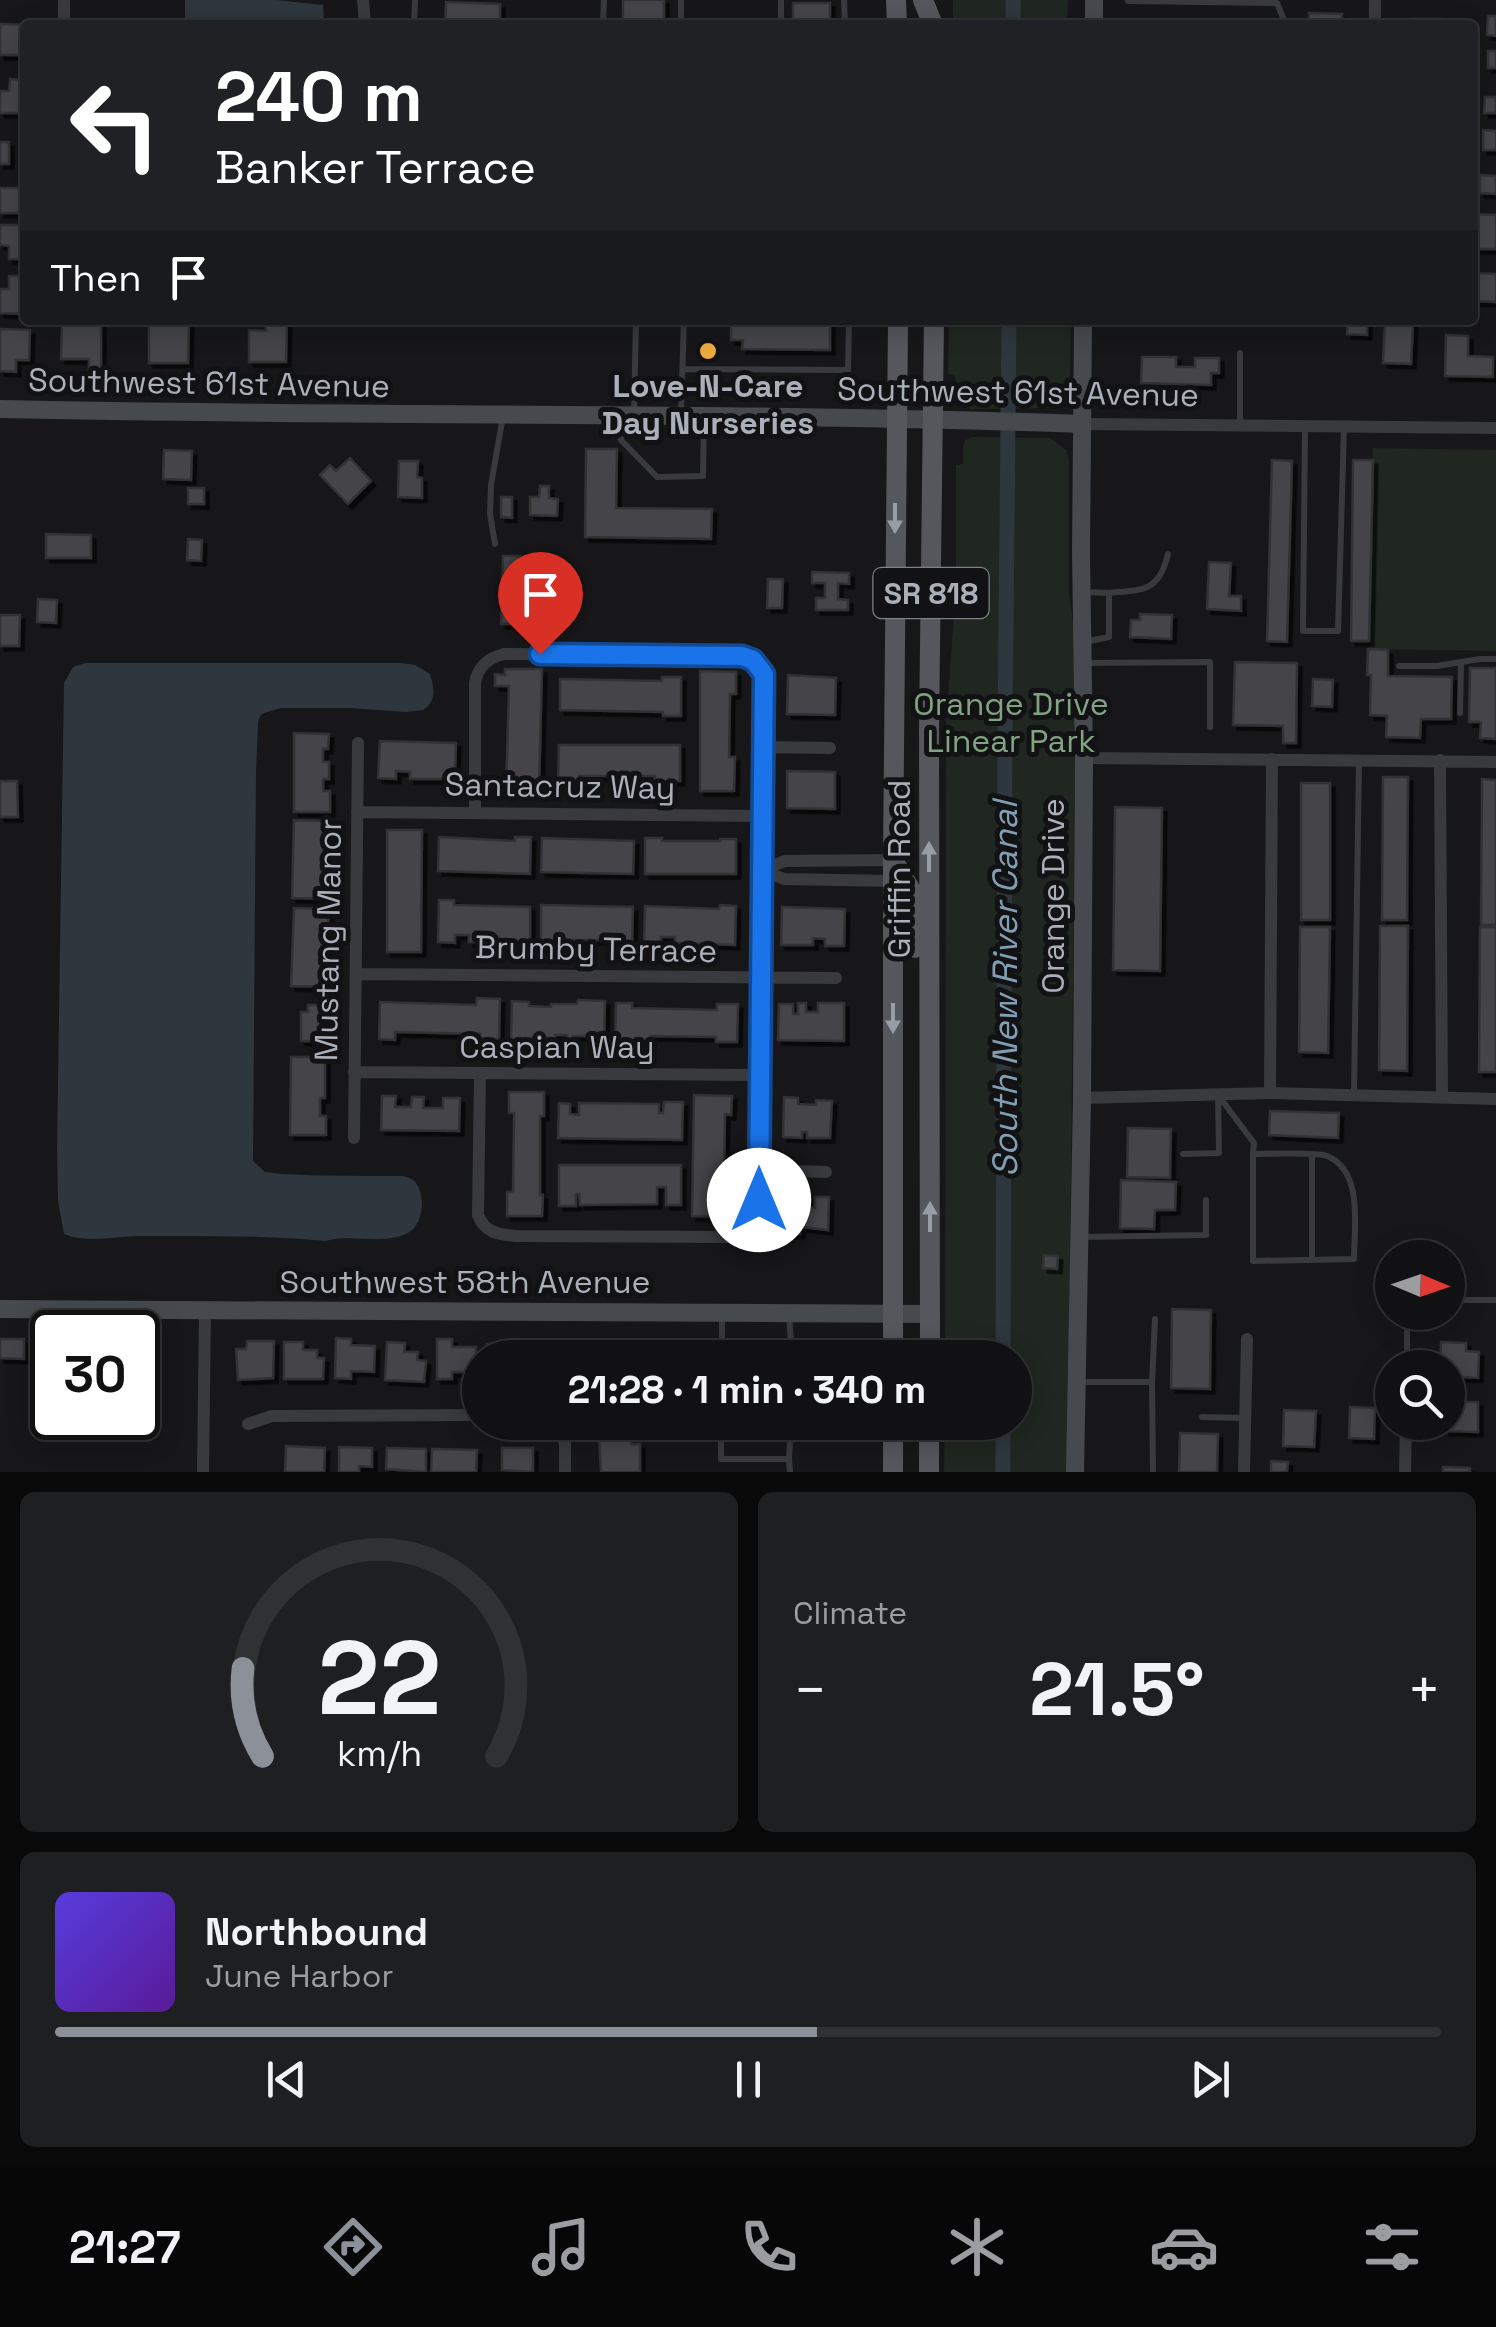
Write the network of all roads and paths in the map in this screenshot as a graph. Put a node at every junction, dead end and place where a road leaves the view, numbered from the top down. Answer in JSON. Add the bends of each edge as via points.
{"nodes":[{"id":1,"x":1128,"y":1,"type":"edge"},
{"id":2,"x":1203,"y":2,"type":"edge"},
{"id":3,"x":1284,"y":20,"type":"edge"},
{"id":4,"x":636,"y":325,"type":"edge"},
{"id":5,"x":684,"y":325,"type":"edge"},
{"id":6,"x":849,"y":325,"type":"edge"},
{"id":7,"x":898,"y":325,"type":"edge"},
{"id":8,"x":934,"y":325,"type":"edge"},
{"id":9,"x":1083,"y":325,"type":"edge"},
{"id":10,"x":1240,"y":352,"type":"dead end"},
{"id":11,"x":683,"y":369,"type":"junction"},
{"id":12,"x":0,"y":409,"type":"edge"},
{"id":13,"x":503,"y":416,"type":"junction"},
{"id":14,"x":627,"y":417,"type":"junction"},
{"id":15,"x":681,"y":418,"type":"junction"},
{"id":16,"x":704,"y":418,"type":"junction"},
{"id":17,"x":896,"y":420,"type":"junction"},
{"id":18,"x":933,"y":421,"type":"junction"},
{"id":19,"x":1082,"y":424,"type":"junction"},
{"id":20,"x":1240,"y":425,"type":"junction"},
{"id":21,"x":1305,"y":426,"type":"junction"},
{"id":22,"x":1344,"y":426,"type":"junction"},
{"id":23,"x":1496,"y":428,"type":"edge"},
{"id":24,"x":495,"y":544,"type":"dead end"},
{"id":25,"x":1168,"y":554,"type":"dead end"},
{"id":26,"x":1082,"y":592,"type":"junction"},
{"id":27,"x":1109,"y":593,"type":"junction"},
{"id":28,"x":1083,"y":642,"type":"junction"},
{"id":29,"x":1496,"y":659,"type":"edge"},
{"id":30,"x":1461,"y":662,"type":"junction"},
{"id":31,"x":1084,"y":663,"type":"junction"},
{"id":32,"x":1398,"y":666,"type":"dead end"},
{"id":33,"x":1460,"y":713,"type":"dead end"},
{"id":34,"x":1210,"y":727,"type":"dead end"},
{"id":35,"x":358,"y":743,"type":"dead end"},
{"id":36,"x":763,"y":747,"type":"junction"},
{"id":37,"x":830,"y":748,"type":"dead end"},
{"id":38,"x":1084,"y":758,"type":"junction"},
{"id":39,"x":1272,"y":759,"type":"junction"},
{"id":40,"x":1359,"y":760,"type":"junction"},
{"id":41,"x":1440,"y":760,"type":"junction"},
{"id":42,"x":1496,"y":762,"type":"edge"},
{"id":43,"x":357,"y":812,"type":"junction"},
{"id":44,"x":475,"y":812,"type":"junction"},
{"id":45,"x":762,"y":816,"type":"junction"},
{"id":46,"x":762,"y":870,"type":"junction"},
{"id":47,"x":893,"y":870,"type":"junction"},
{"id":48,"x":356,"y":974,"type":"junction"},
{"id":49,"x":761,"y":978,"type":"junction"},
{"id":50,"x":836,"y":978,"type":"dead end"},
{"id":51,"x":928,"y":1059,"type":"junction"},
{"id":52,"x":354,"y":1072,"type":"junction"},
{"id":53,"x":480,"y":1074,"type":"junction"},
{"id":54,"x":760,"y":1076,"type":"junction"},
{"id":55,"x":1270,"y":1093,"type":"junction"},
{"id":56,"x":1218,"y":1095,"type":"junction"},
{"id":57,"x":1354,"y":1096,"type":"junction"},
{"id":58,"x":1082,"y":1098,"type":"junction"},
{"id":59,"x":1442,"y":1098,"type":"junction"},
{"id":60,"x":1496,"y":1098,"type":"edge"},
{"id":61,"x":354,"y":1138,"type":"dead end"},
{"id":62,"x":1183,"y":1154,"type":"dead end"},
{"id":63,"x":1254,"y":1154,"type":"junction"},
{"id":64,"x":1312,"y":1156,"type":"junction"},
{"id":65,"x":759,"y":1170,"type":"junction"},
{"id":66,"x":826,"y":1172,"type":"dead end"},
{"id":67,"x":1206,"y":1200,"type":"dead end"},
{"id":68,"x":1079,"y":1238,"type":"junction"},
{"id":69,"x":1312,"y":1260,"type":"junction"},
{"id":70,"x":1465,"y":1300,"type":"edge"},
{"id":71,"x":1496,"y":1300,"type":"edge"},
{"id":72,"x":0,"y":1309,"type":"edge"},
{"id":73,"x":204,"y":1311,"type":"junction"},
{"id":74,"x":722,"y":1313,"type":"junction"},
{"id":75,"x":789,"y":1314,"type":"junction"},
{"id":76,"x":894,"y":1314,"type":"junction"},
{"id":77,"x":930,"y":1314,"type":"junction"},
{"id":78,"x":1155,"y":1319,"type":"dead end"},
{"id":79,"x":1247,"y":1339,"type":"dead end"},
{"id":80,"x":722,"y":1340,"type":"edge"},
{"id":81,"x":788,"y":1340,"type":"edge"},
{"id":82,"x":894,"y":1340,"type":"edge"},
{"id":83,"x":930,"y":1340,"type":"edge"},
{"id":84,"x":1076,"y":1382,"type":"junction"},
{"id":85,"x":1152,"y":1382,"type":"junction"},
{"id":86,"x":462,"y":1415,"type":"edge"},
{"id":87,"x":1202,"y":1417,"type":"dead end"},
{"id":88,"x":1246,"y":1418,"type":"junction"},
{"id":89,"x":248,"y":1424,"type":"dead end"},
{"id":90,"x":563,"y":1440,"type":"edge"},
{"id":91,"x":721,"y":1440,"type":"edge"},
{"id":92,"x":790,"y":1440,"type":"edge"},
{"id":93,"x":893,"y":1440,"type":"edge"},
{"id":94,"x":930,"y":1440,"type":"edge"},
{"id":95,"x":1406,"y":1440,"type":"edge"},
{"id":96,"x":789,"y":1459,"type":"junction"},
{"id":97,"x":203,"y":1472,"type":"edge"},
{"id":98,"x":565,"y":1472,"type":"edge"},
{"id":99,"x":790,"y":1472,"type":"edge"},
{"id":100,"x":893,"y":1472,"type":"edge"},
{"id":101,"x":929,"y":1472,"type":"edge"},
{"id":102,"x":1075,"y":1472,"type":"edge"},
{"id":103,"x":1153,"y":1472,"type":"edge"},
{"id":104,"x":1244,"y":1472,"type":"edge"},
{"id":105,"x":1406,"y":1472,"type":"edge"}],
"edges":[{"from":1,"to":2,"type":"lane"},
{"from":2,"to":3,"type":"lane","via":[[1277,3]]},
{"from":4,"to":14,"type":"lane"},
{"from":5,"to":11,"type":"lane"},
{"from":6,"to":11,"type":"lane","via":[[848,370]]},
{"from":7,"to":17,"type":"main road","name":"Griffin Road","number":"SR 818"},
{"from":8,"to":18,"type":"main road","name":"Griffin Road","number":"SR 818"},
{"from":9,"to":19,"type":"street","name":"Orange Drive"},
{"from":10,"to":20,"type":"lane"},
{"from":11,"to":15,"type":"lane"},
{"from":12,"to":13,"type":"street","name":"Southwest 61st Avenue"},
{"from":13,"to":14,"type":"street","name":"Southwest 61st Avenue"},
{"from":13,"to":24,"type":"lane","via":[[491,485]]},
{"from":14,"to":15,"type":"street","name":"Southwest 61st Avenue"},
{"from":14,"to":16,"type":"lane","via":[[622,440],[656,477],[703,476]]},
{"from":15,"to":16,"type":"street","name":"Southwest 61st Avenue"},
{"from":16,"to":17,"type":"street","name":"Southwest 61st Avenue"},
{"from":17,"to":18,"type":"street","name":"Southwest 61st Avenue"},
{"from":17,"to":47,"type":"main road","name":"Griffin Road","number":"SR 818","one_way":true},
{"from":18,"to":19,"type":"street","name":"Southwest 61st Avenue"},
{"from":51,"to":18,"type":"main road","name":"Griffin Road","number":"SR 818","one_way":true},
{"from":19,"to":20,"type":"street","name":"Southwest 61st Avenue"},
{"from":19,"to":26,"type":"street","name":"Orange Drive"},
{"from":20,"to":21,"type":"street","name":"Southwest 61st Avenue"},
{"from":21,"to":22,"type":"street","name":"Southwest 61st Avenue"},
{"from":21,"to":22,"type":"lane","via":[[1303,631],[1338,631]]},
{"from":22,"to":23,"type":"street","name":"Southwest 61st Avenue"},
{"from":25,"to":27,"type":"lane","via":[[1154,584]]},
{"from":26,"to":27,"type":"lane"},
{"from":26,"to":28,"type":"street","name":"Orange Drive"},
{"from":27,"to":28,"type":"lane","via":[[1108,637]]},
{"from":28,"to":31,"type":"street","name":"Orange Drive"},
{"from":29,"to":30,"type":"lane"},
{"from":30,"to":32,"type":"lane"},
{"from":30,"to":33,"type":"lane"},
{"from":31,"to":34,"type":"lane","via":[[1210,662]]},
{"from":31,"to":38,"type":"street","name":"Orange Drive"},
{"from":35,"to":43,"type":"street","name":"Mustang Manor"},
{"from":36,"to":37,"type":"street"},
{"from":36,"to":44,"type":"street","via":[[764,674],[742,656],[504,654],[477,672]]},
{"from":36,"to":45,"type":"street"},
{"from":38,"to":39,"type":"street"},
{"from":38,"to":58,"type":"street","name":"Orange Drive"},
{"from":39,"to":40,"type":"street"},
{"from":39,"to":55,"type":"street"},
{"from":40,"to":41,"type":"street"},
{"from":40,"to":57,"type":"lane"},
{"from":41,"to":42,"type":"street"},
{"from":41,"to":59,"type":"street"},
{"from":43,"to":44,"type":"street","name":"Santacruz Way"},
{"from":43,"to":48,"type":"street","name":"Mustang Manor"},
{"from":44,"to":45,"type":"street","name":"Santacruz Way"},
{"from":45,"to":46,"type":"street"},
{"from":46,"to":47,"type":"street","via":[[786,861]]},
{"from":46,"to":47,"type":"street","via":[[784,879]]},
{"from":46,"to":49,"type":"street"},
{"from":47,"to":51,"type":"main road","via":[[915,897],[916,1050]]},
{"from":47,"to":76,"type":"main road","name":"Griffin Road","number":"SR 818","one_way":true},
{"from":48,"to":49,"type":"street","name":"Brumby Terrace"},
{"from":48,"to":52,"type":"street","name":"Mustang Manor"},
{"from":49,"to":50,"type":"street","name":"Brumby Terrace"},
{"from":49,"to":54,"type":"street"},
{"from":77,"to":51,"type":"main road","name":"Griffin Road","number":"SR 818","one_way":true},
{"from":52,"to":53,"type":"street","name":"Caspian Way"},
{"from":52,"to":61,"type":"street","name":"Mustang Manor"},
{"from":53,"to":54,"type":"street","name":"Caspian Way"},
{"from":53,"to":65,"type":"street","via":[[478,1214],[494,1233],[729,1238],[751,1230],[759,1214]]},
{"from":54,"to":65,"type":"street"},
{"from":55,"to":56,"type":"street"},
{"from":55,"to":57,"type":"street"},
{"from":56,"to":58,"type":"street"},
{"from":56,"to":62,"type":"lane","via":[[1219,1153]]},
{"from":56,"to":63,"type":"lane","via":[[1254,1143]]},
{"from":57,"to":59,"type":"street"},
{"from":58,"to":68,"type":"street","name":"Orange Drive"},
{"from":59,"to":60,"type":"street"},
{"from":63,"to":64,"type":"lane"},
{"from":63,"to":69,"type":"lane","via":[[1253,1260]]},
{"from":64,"to":69,"type":"lane"},
{"from":64,"to":69,"type":"lane","via":[[1341,1167],[1354,1188],[1354,1259]]},
{"from":65,"to":66,"type":"street"},
{"from":67,"to":68,"type":"lane","via":[[1206,1236]]},
{"from":68,"to":84,"type":"street","name":"Orange Drive"},
{"from":70,"to":71,"type":"lane"},
{"from":72,"to":73,"type":"street","name":"Southwest 58th Avenue"},
{"from":73,"to":74,"type":"street","name":"Southwest 58th Avenue"},
{"from":73,"to":97,"type":"street"},
{"from":74,"to":75,"type":"street","name":"Southwest 58th Avenue"},
{"from":74,"to":80,"type":"lane"},
{"from":75,"to":76,"type":"street","name":"Southwest 58th Avenue"},
{"from":75,"to":81,"type":"lane"},
{"from":76,"to":77,"type":"street","name":"Southwest 58th Avenue"},
{"from":76,"to":82,"type":"main road","name":"Griffin Road","number":"SR 818"},
{"from":77,"to":83,"type":"main road","name":"Griffin Road","number":"SR 818"},
{"from":78,"to":85,"type":"lane"},
{"from":79,"to":88,"type":"street"},
{"from":84,"to":85,"type":"lane"},
{"from":84,"to":102,"type":"street","name":"Orange Drive"},
{"from":85,"to":103,"type":"lane"},
{"from":86,"to":89,"type":"street","via":[[272,1416]]},
{"from":87,"to":88,"type":"lane"},
{"from":88,"to":104,"type":"street"},
{"from":90,"to":98,"type":"street"},
{"from":91,"to":96,"type":"lane","via":[[721,1458]]},
{"from":92,"to":96,"type":"lane"},
{"from":93,"to":100,"type":"main road"},
{"from":94,"to":101,"type":"main road"},
{"from":95,"to":105,"type":"street"},
{"from":96,"to":99,"type":"lane"}]}
